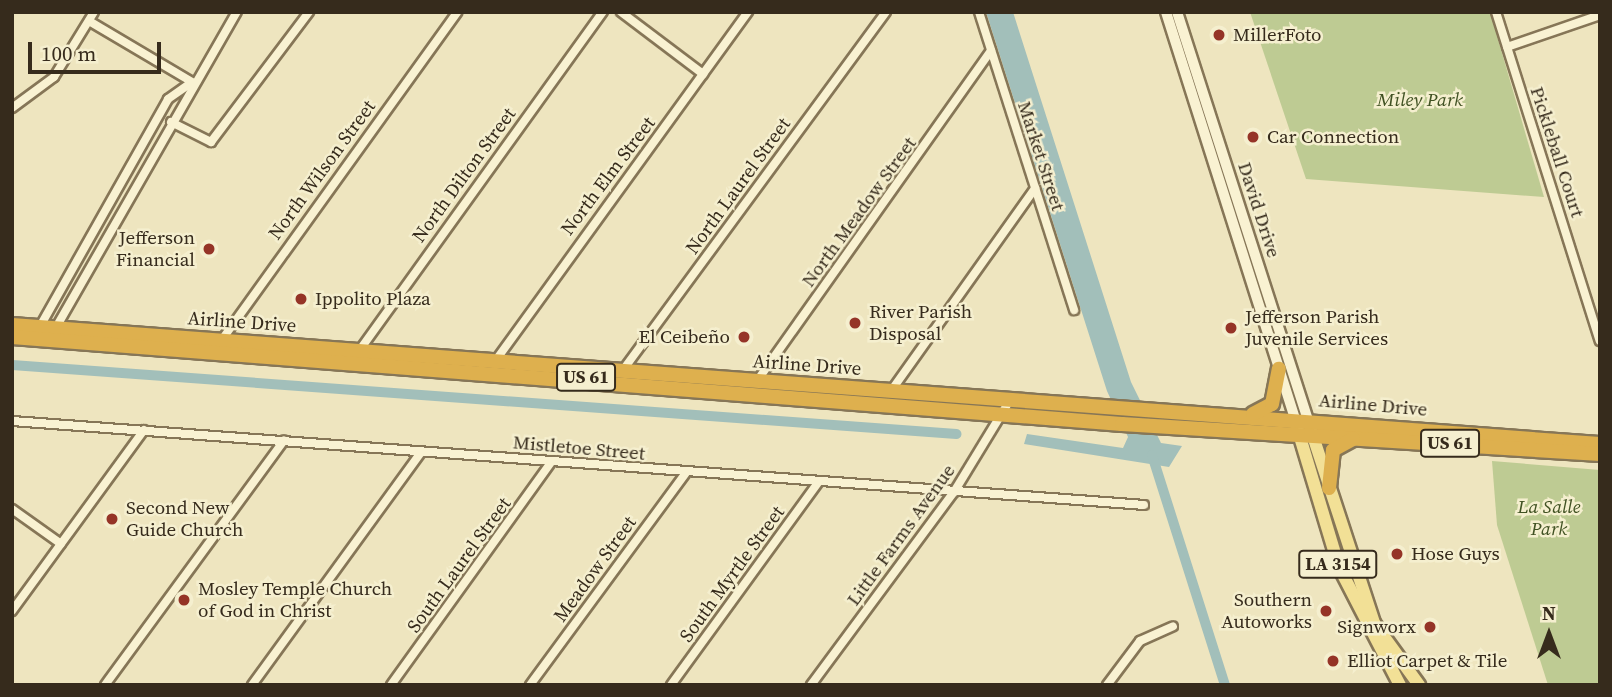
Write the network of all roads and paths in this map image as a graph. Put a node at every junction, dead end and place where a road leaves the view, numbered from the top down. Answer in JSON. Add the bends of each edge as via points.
{"nodes":[{"id":1,"x":94,"y":12,"type":"edge"},
{"id":2,"x":237,"y":12,"type":"edge"},
{"id":3,"x":309,"y":12,"type":"edge"},
{"id":4,"x":457,"y":12,"type":"edge"},
{"id":5,"x":603,"y":12,"type":"edge"},
{"id":6,"x":621,"y":12,"type":"edge"},
{"id":7,"x":748,"y":12,"type":"edge"},
{"id":8,"x":886,"y":12,"type":"edge"},
{"id":9,"x":979,"y":12,"type":"edge"},
{"id":10,"x":1166,"y":12,"type":"edge"},
{"id":11,"x":1177,"y":12,"type":"edge"},
{"id":12,"x":1496,"y":12,"type":"edge"},
{"id":13,"x":1600,"y":15,"type":"edge"},
{"id":14,"x":89,"y":21,"type":"junction"},
{"id":15,"x":1507,"y":47,"type":"junction"},
{"id":16,"x":991,"y":51,"type":"junction"},
{"id":17,"x":703,"y":75,"type":"junction"},
{"id":18,"x":192,"y":82,"type":"junction"},
{"id":19,"x":12,"y":108,"type":"edge"},
{"id":20,"x":171,"y":121,"type":"junction"},
{"id":21,"x":1035,"y":188,"type":"junction"},
{"id":22,"x":102,"y":217,"type":"junction"},
{"id":23,"x":115,"y":225,"type":"junction"},
{"id":24,"x":79,"y":253,"type":"junction"},
{"id":25,"x":93,"y":263,"type":"junction"},
{"id":26,"x":1074,"y":310,"type":"dead end"},
{"id":27,"x":12,"y":325,"type":"edge"},
{"id":28,"x":45,"y":334,"type":"junction"},
{"id":29,"x":12,"y":337,"type":"edge"},
{"id":30,"x":1600,"y":341,"type":"edge"},
{"id":31,"x":219,"y":345,"type":"junction"},
{"id":32,"x":357,"y":355,"type":"junction"},
{"id":33,"x":496,"y":360,"type":"junction"},
{"id":34,"x":1279,"y":369,"type":"junction"},
{"id":35,"x":622,"y":375,"type":"junction"},
{"id":36,"x":756,"y":386,"type":"junction"},
{"id":37,"x":888,"y":397,"type":"junction"},
{"id":38,"x":1010,"y":400,"type":"junction"},
{"id":39,"x":1004,"y":415,"type":"junction"},
{"id":40,"x":1249,"y":416,"type":"junction"},
{"id":41,"x":1301,"y":419,"type":"junction"},
{"id":42,"x":12,"y":421,"type":"edge"},
{"id":43,"x":144,"y":430,"type":"junction"},
{"id":44,"x":1306,"y":435,"type":"junction"},
{"id":45,"x":1357,"y":438,"type":"junction"},
{"id":46,"x":284,"y":440,"type":"junction"},
{"id":47,"x":1600,"y":444,"type":"edge"},
{"id":48,"x":422,"y":450,"type":"junction"},
{"id":49,"x":1600,"y":454,"type":"edge"},
{"id":50,"x":551,"y":462,"type":"junction"},
{"id":51,"x":686,"y":472,"type":"junction"},
{"id":52,"x":818,"y":481,"type":"junction"},
{"id":53,"x":1329,"y":488,"type":"junction"},
{"id":54,"x":954,"y":492,"type":"junction"},
{"id":55,"x":1144,"y":505,"type":"dead end"},
{"id":56,"x":12,"y":509,"type":"edge"},
{"id":57,"x":61,"y":544,"type":"junction"},
{"id":58,"x":12,"y":611,"type":"edge"},
{"id":59,"x":1172,"y":626,"type":"dead end"},
{"id":60,"x":105,"y":685,"type":"edge"},
{"id":61,"x":252,"y":685,"type":"edge"},
{"id":62,"x":391,"y":685,"type":"edge"},
{"id":63,"x":530,"y":685,"type":"edge"},
{"id":64,"x":671,"y":685,"type":"edge"},
{"id":65,"x":811,"y":685,"type":"edge"},
{"id":66,"x":1107,"y":685,"type":"edge"},
{"id":67,"x":1401,"y":685,"type":"edge"},
{"id":68,"x":1419,"y":685,"type":"edge"}],
"edges":[{"from":1,"to":14,"type":"street"},
{"from":2,"to":18,"type":"street"},
{"from":3,"to":20,"type":"street","via":[[209,143]]},
{"from":4,"to":31,"type":"street","name":"North Wilson Street"},
{"from":5,"to":32,"type":"street","name":"North Dilton Street"},
{"from":6,"to":17,"type":"street"},
{"from":7,"to":17,"type":"street","name":"North Elm Street"},
{"from":8,"to":35,"type":"street","name":"North Laurel Street"},
{"from":9,"to":16,"type":"street","name":"Market Street"},
{"from":10,"to":34,"type":"main road","name":"David Drive"},
{"from":11,"to":41,"type":"main road","name":"David Drive"},
{"from":12,"to":15,"type":"street","name":"Pickleball Court"},
{"from":13,"to":15,"type":"street"},
{"from":14,"to":18,"type":"street"},
{"from":14,"to":19,"type":"street","via":[[54,77],[28,101]]},
{"from":15,"to":30,"type":"street","name":"Pickleball Court"},
{"from":16,"to":21,"type":"street","name":"Market Street"},
{"from":16,"to":36,"type":"street","name":"North Meadow Street"},
{"from":17,"to":33,"type":"street","name":"North Elm Street"},
{"from":18,"to":20,"type":"street"},
{"from":18,"to":22,"type":"street","via":[[168,99]]},
{"from":20,"to":23,"type":"street"},
{"from":21,"to":26,"type":"street","name":"Market Street"},
{"from":21,"to":37,"type":"street"},
{"from":22,"to":23,"type":"street"},
{"from":22,"to":24,"type":"street"},
{"from":23,"to":25,"type":"street"},
{"from":24,"to":25,"type":"street"},
{"from":24,"to":28,"type":"street"},
{"from":25,"to":28,"type":"street"},
{"from":27,"to":28,"type":"highway","name":"Airline Drive","number":"US 61"},
{"from":28,"to":29,"type":"highway","name":"Airline Drive","number":"US 61"},
{"from":28,"to":31,"type":"highway","name":"Airline Drive","number":"US 61"},
{"from":31,"to":32,"type":"highway","name":"Airline Drive","number":"US 61"},
{"from":32,"to":33,"type":"highway","name":"Airline Drive","number":"US 61"},
{"from":32,"to":35,"type":"highway","name":"Airline Drive","number":"US 61"},
{"from":33,"to":35,"type":"highway","name":"Airline Drive","number":"US 61"},
{"from":34,"to":40,"type":"highway","via":[[1272,404]]},
{"from":34,"to":41,"type":"main road","name":"David Drive"},
{"from":35,"to":36,"type":"highway","name":"Airline Drive","number":"US 61"},
{"from":36,"to":37,"type":"highway","name":"Airline Drive","number":"US 61"},
{"from":37,"to":38,"type":"highway","name":"Airline Drive","number":"US 61"},
{"from":37,"to":39,"type":"highway","name":"Airline Drive","number":"US 61"},
{"from":38,"to":39,"type":"street","name":"Little Farms Avenue"},
{"from":38,"to":40,"type":"highway","name":"Airline Drive","number":"US 61"},
{"from":39,"to":44,"type":"highway","name":"Airline Drive","number":"US 61"},
{"from":39,"to":54,"type":"street","name":"Little Farms Avenue"},
{"from":40,"to":41,"type":"highway","name":"Airline Drive","number":"US 61"},
{"from":41,"to":44,"type":"main road","number":"LA 3154"},
{"from":41,"to":47,"type":"highway","name":"Airline Drive","number":"US 61"},
{"from":42,"to":43,"type":"street","name":"Mistletoe Street"},
{"from":43,"to":46,"type":"street","name":"Mistletoe Street"},
{"from":43,"to":57,"type":"street"},
{"from":44,"to":45,"type":"highway","name":"Airline Drive","number":"US 61"},
{"from":44,"to":53,"type":"main road","number":"LA 3154"},
{"from":44,"to":67,"type":"main road","number":"LA 3154","via":[[1339,568]]},
{"from":45,"to":49,"type":"highway","name":"Airline Drive","number":"US 61"},
{"from":45,"to":53,"type":"highway","via":[[1333,450]]},
{"from":46,"to":48,"type":"street","name":"Mistletoe Street"},
{"from":46,"to":60,"type":"street"},
{"from":48,"to":50,"type":"street","name":"Mistletoe Street"},
{"from":48,"to":61,"type":"street"},
{"from":50,"to":51,"type":"street","name":"Mistletoe Street"},
{"from":50,"to":62,"type":"street","name":"South Laurel Street"},
{"from":51,"to":52,"type":"street","name":"Mistletoe Street"},
{"from":51,"to":63,"type":"street","name":"Meadow Street"},
{"from":52,"to":54,"type":"street","name":"Mistletoe Street"},
{"from":52,"to":64,"type":"street","name":"South Myrtle Street"},
{"from":53,"to":68,"type":"main road","number":"LA 3154","via":[[1374,623]]},
{"from":54,"to":55,"type":"street","name":"Mistletoe Street"},
{"from":54,"to":65,"type":"street","name":"Little Farms Avenue"},
{"from":56,"to":57,"type":"street"},
{"from":57,"to":58,"type":"street"},
{"from":59,"to":66,"type":"street","via":[[1140,641]]}]}
